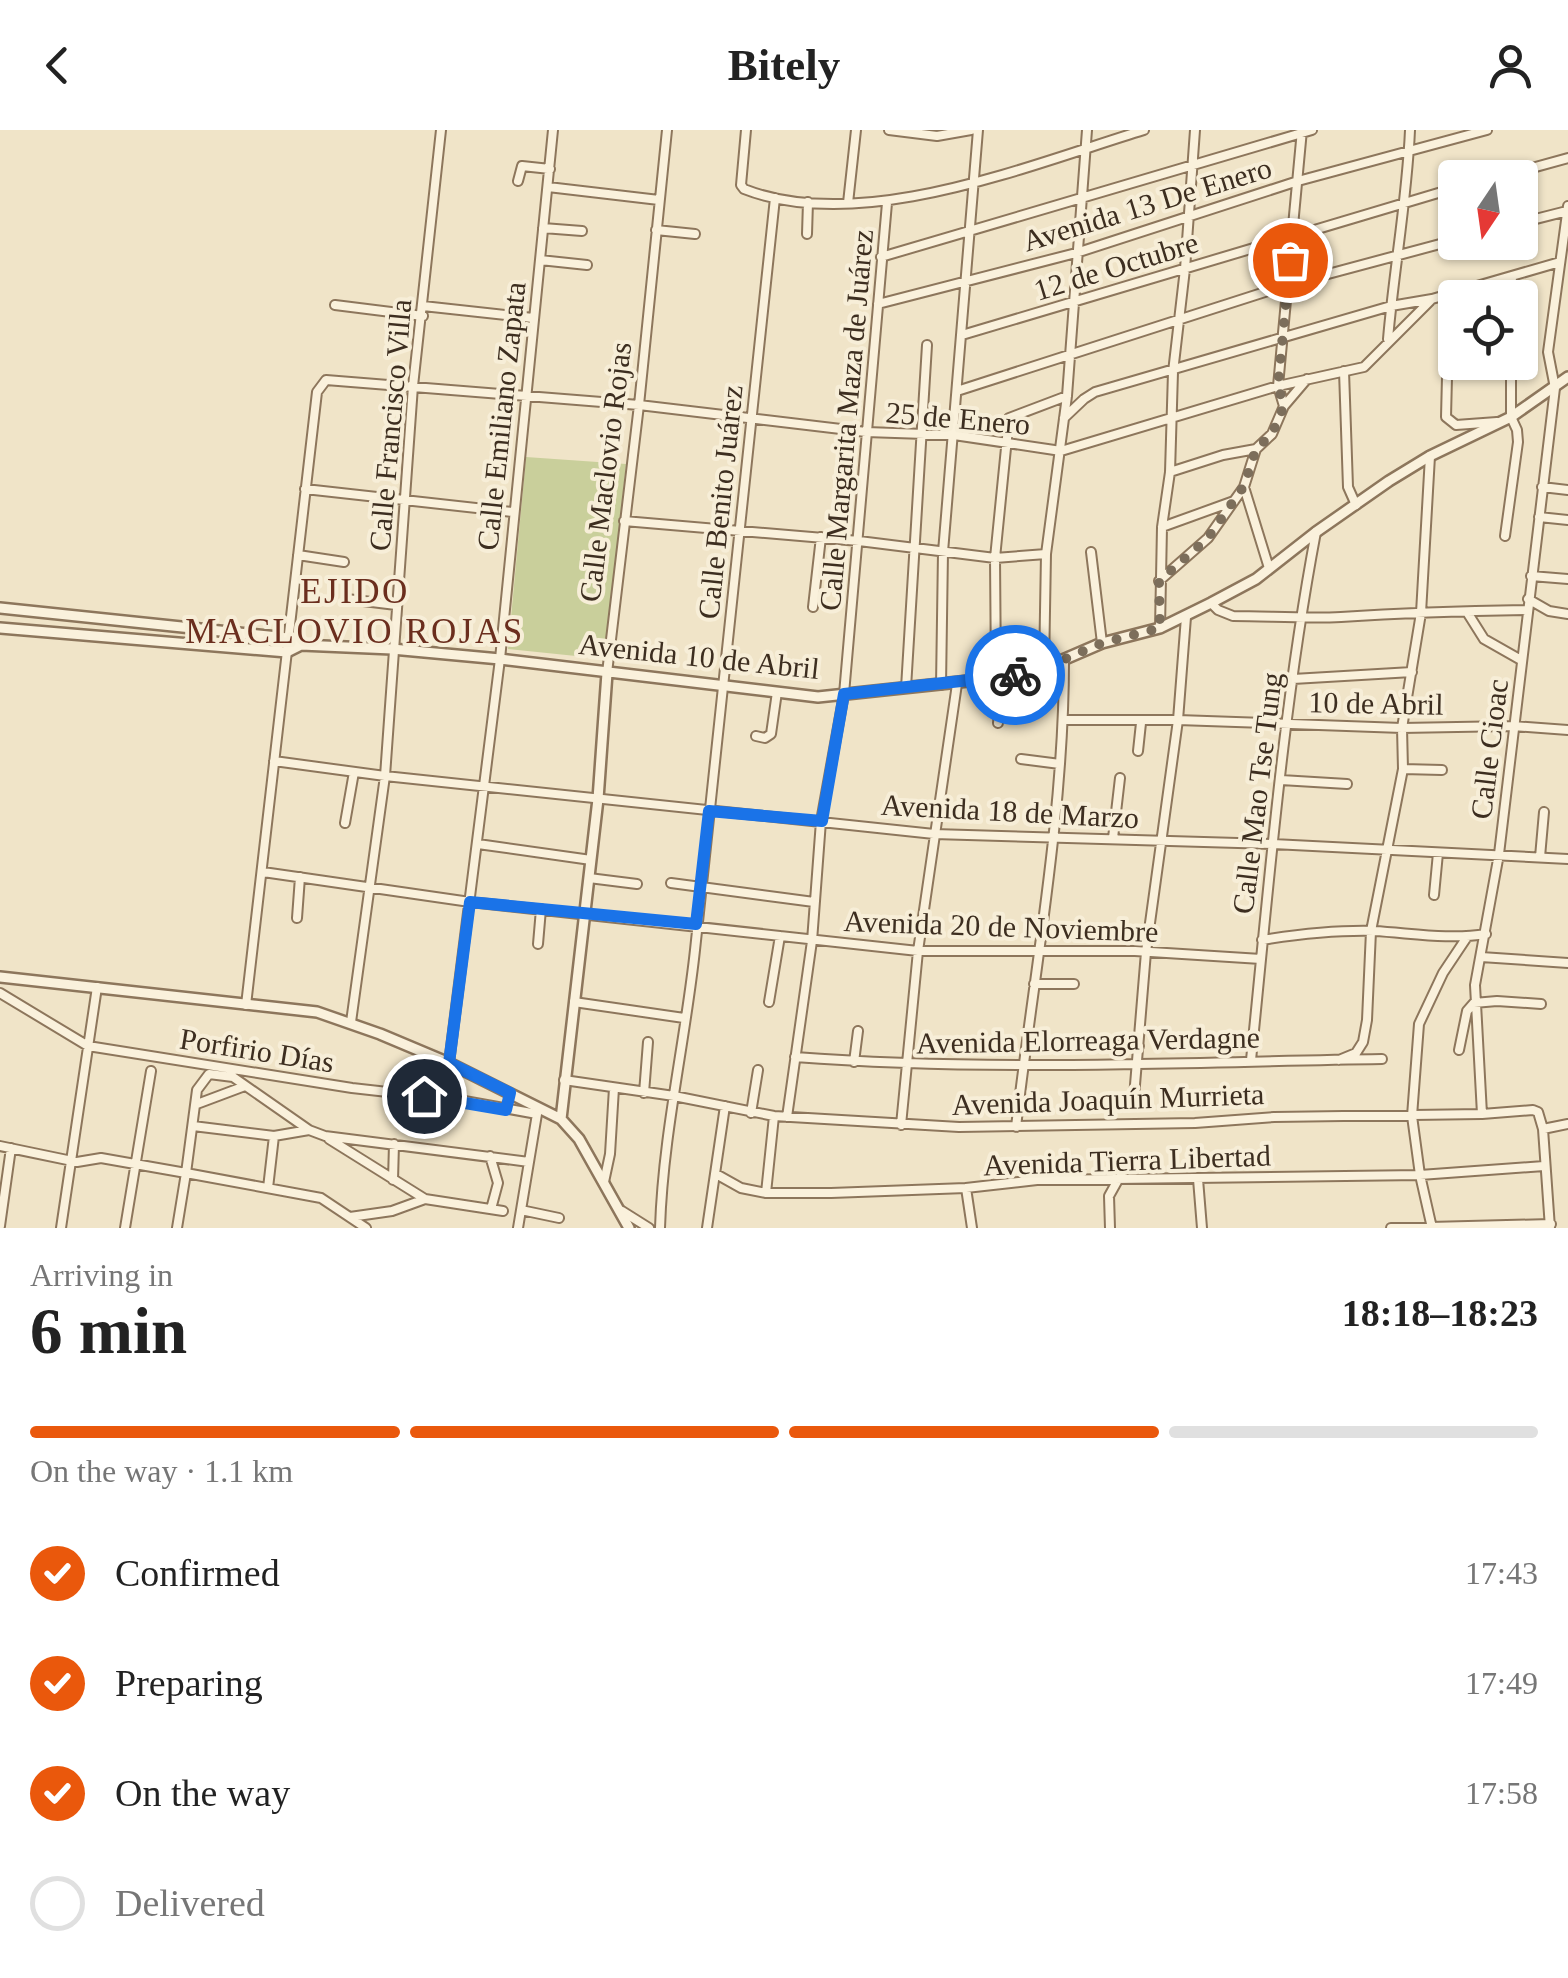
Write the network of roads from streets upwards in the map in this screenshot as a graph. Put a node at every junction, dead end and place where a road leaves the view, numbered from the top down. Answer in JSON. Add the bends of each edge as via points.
{"nodes":[{"id":1,"x":441,"y":130,"type":"edge"},
{"id":2,"x":554,"y":130,"type":"edge"},
{"id":3,"x":666,"y":130,"type":"edge"},
{"id":4,"x":746,"y":130,"type":"edge"},
{"id":5,"x":856,"y":130,"type":"edge"},
{"id":6,"x":889,"y":130,"type":"edge"},
{"id":7,"x":975,"y":130,"type":"edge"},
{"id":8,"x":1087,"y":130,"type":"edge"},
{"id":9,"x":1144,"y":130,"type":"edge"},
{"id":10,"x":1195,"y":130,"type":"edge"},
{"id":11,"x":1312,"y":130,"type":"edge"},
{"id":12,"x":1410,"y":130,"type":"edge"},
{"id":13,"x":1486,"y":130,"type":"edge"},
{"id":14,"x":1302,"y":132,"type":"edge"},
{"id":15,"x":1086,"y":148,"type":"junction"},
{"id":16,"x":1409,"y":152,"type":"junction"},
{"id":17,"x":1568,"y":158,"type":"edge"},
{"id":18,"x":1192,"y":166,"type":"junction"},
{"id":19,"x":1538,"y":166,"type":"edge"},
{"id":20,"x":550,"y":169,"type":"junction"},
{"id":21,"x":518,"y":181,"type":"dead end"},
{"id":22,"x":974,"y":181,"type":"junction"},
{"id":23,"x":1298,"y":181,"type":"junction"},
{"id":24,"x":548,"y":187,"type":"junction"},
{"id":25,"x":1438,"y":193,"type":"edge"},
{"id":26,"x":775,"y":198,"type":"junction"},
{"id":27,"x":659,"y":200,"type":"junction"},
{"id":28,"x":1083,"y":200,"type":"junction"},
{"id":29,"x":808,"y":202,"type":"junction"},
{"id":30,"x":1404,"y":202,"type":"junction"},
{"id":31,"x":848,"y":203,"type":"junction"},
{"id":32,"x":887,"y":203,"type":"junction"},
{"id":33,"x":1568,"y":208,"type":"edge"},
{"id":34,"x":1189,"y":217,"type":"junction"},
{"id":35,"x":1538,"y":217,"type":"edge"},
{"id":36,"x":543,"y":228,"type":"junction"},
{"id":37,"x":656,"y":230,"type":"junction"},
{"id":38,"x":582,"y":231,"type":"dead end"},
{"id":39,"x":969,"y":232,"type":"junction"},
{"id":40,"x":696,"y":234,"type":"dead end"},
{"id":41,"x":807,"y":234,"type":"dead end"},
{"id":42,"x":1292,"y":236,"type":"junction"},
{"id":43,"x":1438,"y":244,"type":"edge"},
{"id":44,"x":1076,"y":252,"type":"junction"},
{"id":45,"x":1396,"y":255,"type":"junction"},
{"id":46,"x":881,"y":257,"type":"junction"},
{"id":47,"x":540,"y":260,"type":"junction"},
{"id":48,"x":1560,"y":262,"type":"junction"},
{"id":49,"x":587,"y":264,"type":"dead end"},
{"id":50,"x":1185,"y":269,"type":"junction"},
{"id":51,"x":1512,"y":276,"type":"junction"},
{"id":52,"x":1500,"y":280,"type":"edge"},
{"id":53,"x":1512,"y":280,"type":"edge"},
{"id":54,"x":965,"y":281,"type":"junction"},
{"id":55,"x":1287,"y":285,"type":"junction"},
{"id":56,"x":1438,"y":298,"type":"edge"},
{"id":57,"x":1432,"y":299,"type":"junction"},
{"id":58,"x":878,"y":304,"type":"junction"},
{"id":59,"x":1072,"y":304,"type":"junction"},
{"id":60,"x":335,"y":305,"type":"dead end"},
{"id":61,"x":1391,"y":306,"type":"junction"},
{"id":62,"x":423,"y":311,"type":"junction"},
{"id":63,"x":533,"y":318,"type":"junction"},
{"id":64,"x":1180,"y":318,"type":"junction"},
{"id":65,"x":962,"y":335,"type":"junction"},
{"id":66,"x":1283,"y":336,"type":"junction"},
{"id":67,"x":1388,"y":341,"type":"junction"},
{"id":68,"x":927,"y":345,"type":"dead end"},
{"id":69,"x":1070,"y":356,"type":"junction"},
{"id":70,"x":1344,"y":371,"type":"junction"},
{"id":71,"x":1173,"y":372,"type":"junction"},
{"id":72,"x":1568,"y":377,"type":"edge"},
{"id":73,"x":1307,"y":378,"type":"junction"},
{"id":74,"x":1447,"y":380,"type":"edge"},
{"id":75,"x":1509,"y":380,"type":"edge"},
{"id":76,"x":414,"y":386,"type":"junction"},
{"id":77,"x":1278,"y":386,"type":"junction"},
{"id":78,"x":1555,"y":388,"type":"junction"},
{"id":79,"x":957,"y":390,"type":"junction"},
{"id":80,"x":527,"y":395,"type":"junction"},
{"id":81,"x":1067,"y":396,"type":"junction"},
{"id":82,"x":639,"y":405,"type":"junction"},
{"id":83,"x":1284,"y":406,"type":"junction"},
{"id":84,"x":751,"y":418,"type":"junction"},
{"id":85,"x":1064,"y":418,"type":"junction"},
{"id":86,"x":1506,"y":419,"type":"junction"},
{"id":87,"x":1170,"y":420,"type":"junction"},
{"id":88,"x":866,"y":432,"type":"junction"},
{"id":89,"x":921,"y":433,"type":"junction"},
{"id":90,"x":954,"y":435,"type":"junction"},
{"id":91,"x":1006,"y":443,"type":"junction"},
{"id":92,"x":1256,"y":449,"type":"junction"},
{"id":93,"x":1060,"y":451,"type":"junction"},
{"id":94,"x":1430,"y":456,"type":"junction"},
{"id":95,"x":1170,"y":472,"type":"junction"},
{"id":96,"x":1244,"y":486,"type":"junction"},
{"id":97,"x":1542,"y":488,"type":"junction"},
{"id":98,"x":305,"y":489,"type":"junction"},
{"id":99,"x":1568,"y":490,"type":"edge"},
{"id":100,"x":1234,"y":501,"type":"junction"},
{"id":101,"x":406,"y":502,"type":"junction"},
{"id":102,"x":1356,"y":505,"type":"junction"},
{"id":103,"x":512,"y":512,"type":"junction"},
{"id":104,"x":1539,"y":517,"type":"junction"},
{"id":105,"x":1568,"y":520,"type":"edge"},
{"id":106,"x":624,"y":521,"type":"junction"},
{"id":107,"x":1162,"y":526,"type":"junction"},
{"id":108,"x":737,"y":529,"type":"junction"},
{"id":109,"x":1316,"y":532,"type":"junction"},
{"id":110,"x":1505,"y":536,"type":"dead end"},
{"id":111,"x":821,"y":537,"type":"junction"},
{"id":112,"x":859,"y":541,"type":"junction"},
{"id":113,"x":914,"y":549,"type":"junction"},
{"id":114,"x":943,"y":552,"type":"junction"},
{"id":115,"x":1091,"y":552,"type":"dead end"},
{"id":116,"x":1046,"y":554,"type":"junction"},
{"id":117,"x":298,"y":556,"type":"junction"},
{"id":118,"x":995,"y":558,"type":"junction"},
{"id":119,"x":344,"y":562,"type":"dead end"},
{"id":120,"x":1268,"y":568,"type":"junction"},
{"id":121,"x":1531,"y":576,"type":"junction"},
{"id":122,"x":1568,"y":579,"type":"edge"},
{"id":123,"x":1159,"y":581,"type":"junction"},
{"id":124,"x":347,"y":599,"type":"dead end"},
{"id":125,"x":1528,"y":599,"type":"junction"},
{"id":126,"x":1211,"y":604,"type":"junction"},
{"id":127,"x":396,"y":605,"type":"junction"},
{"id":128,"x":0,"y":608,"type":"edge"},
{"id":129,"x":814,"y":608,"type":"dead end"},
{"id":130,"x":1526,"y":610,"type":"junction"},
{"id":131,"x":1467,"y":612,"type":"junction"},
{"id":132,"x":1421,"y":613,"type":"junction"},
{"id":133,"x":1568,"y":614,"type":"edge"},
{"id":134,"x":1300,"y":615,"type":"junction"},
{"id":135,"x":1186,"y":617,"type":"junction"},
{"id":136,"x":0,"y":628,"type":"edge"},
{"id":137,"x":1160,"y":628,"type":"junction"},
{"id":138,"x":288,"y":638,"type":"junction"},
{"id":139,"x":1102,"y":643,"type":"junction"},
{"id":140,"x":301,"y":645,"type":"junction"},
{"id":141,"x":392,"y":649,"type":"junction"},
{"id":142,"x":287,"y":652,"type":"junction"},
{"id":143,"x":500,"y":659,"type":"junction"},
{"id":144,"x":1064,"y":660,"type":"junction"},
{"id":145,"x":1522,"y":660,"type":"junction"},
{"id":146,"x":1044,"y":668,"type":"junction"},
{"id":147,"x":1412,"y":672,"type":"junction"},
{"id":148,"x":607,"y":673,"type":"junction"},
{"id":149,"x":1001,"y":677,"type":"junction"},
{"id":150,"x":1293,"y":679,"type":"junction"},
{"id":151,"x":958,"y":684,"type":"junction"},
{"id":152,"x":725,"y":685,"type":"junction"},
{"id":153,"x":942,"y":685,"type":"junction"},
{"id":154,"x":906,"y":688,"type":"junction"},
{"id":155,"x":777,"y":692,"type":"junction"},
{"id":156,"x":844,"y":694,"type":"junction"},
{"id":157,"x":1016,"y":716,"type":"dead end"},
{"id":158,"x":1064,"y":720,"type":"junction"},
{"id":159,"x":1178,"y":720,"type":"junction"},
{"id":160,"x":998,"y":723,"type":"dead end"},
{"id":161,"x":1141,"y":723,"type":"junction"},
{"id":162,"x":1285,"y":724,"type":"junction"},
{"id":163,"x":1512,"y":726,"type":"junction"},
{"id":164,"x":1402,"y":728,"type":"junction"},
{"id":165,"x":1568,"y":730,"type":"edge"},
{"id":166,"x":756,"y":736,"type":"dead end"},
{"id":167,"x":1138,"y":751,"type":"dead end"},
{"id":168,"x":1022,"y":759,"type":"dead end"},
{"id":169,"x":274,"y":761,"type":"junction"},
{"id":170,"x":1060,"y":764,"type":"junction"},
{"id":171,"x":1404,"y":770,"type":"junction"},
{"id":172,"x":1442,"y":770,"type":"dead end"},
{"id":173,"x":354,"y":772,"type":"junction"},
{"id":174,"x":384,"y":776,"type":"junction"},
{"id":175,"x":1120,"y":778,"type":"dead end"},
{"id":176,"x":1281,"y":780,"type":"junction"},
{"id":177,"x":1348,"y":784,"type":"dead end"},
{"id":178,"x":484,"y":787,"type":"junction"},
{"id":179,"x":598,"y":799,"type":"junction"},
{"id":180,"x":709,"y":811,"type":"junction"},
{"id":181,"x":1544,"y":812,"type":"dead end"},
{"id":182,"x":822,"y":821,"type":"junction"},
{"id":183,"x":345,"y":823,"type":"dead end"},
{"id":184,"x":934,"y":834,"type":"junction"},
{"id":185,"x":1053,"y":838,"type":"junction"},
{"id":186,"x":1114,"y":838,"type":"junction"},
{"id":187,"x":1162,"y":841,"type":"junction"},
{"id":188,"x":478,"y":844,"type":"junction"},
{"id":189,"x":1273,"y":844,"type":"junction"},
{"id":190,"x":1388,"y":851,"type":"junction"},
{"id":191,"x":1438,"y":853,"type":"junction"},
{"id":192,"x":1499,"y":854,"type":"junction"},
{"id":193,"x":1540,"y":857,"type":"junction"},
{"id":194,"x":1568,"y":859,"type":"edge"},
{"id":195,"x":590,"y":860,"type":"junction"},
{"id":196,"x":263,"y":872,"type":"junction"},
{"id":197,"x":300,"y":877,"type":"junction"},
{"id":198,"x":589,"y":878,"type":"junction"},
{"id":199,"x":670,"y":883,"type":"dead end"},
{"id":200,"x":636,"y":884,"type":"dead end"},
{"id":201,"x":369,"y":886,"type":"junction"},
{"id":202,"x":701,"y":888,"type":"junction"},
{"id":203,"x":1434,"y":895,"type":"dead end"},
{"id":204,"x":470,"y":902,"type":"junction"},
{"id":205,"x":814,"y":902,"type":"junction"},
{"id":206,"x":541,"y":909,"type":"junction"},
{"id":207,"x":586,"y":914,"type":"junction"},
{"id":208,"x":297,"y":918,"type":"dead end"},
{"id":209,"x":696,"y":924,"type":"junction"},
{"id":210,"x":1371,"y":931,"type":"junction"},
{"id":211,"x":1486,"y":934,"type":"junction"},
{"id":212,"x":780,"y":936,"type":"junction"},
{"id":213,"x":1467,"y":937,"type":"junction"},
{"id":214,"x":1262,"y":940,"type":"junction"},
{"id":215,"x":812,"y":941,"type":"junction"},
{"id":216,"x":538,"y":944,"type":"dead end"},
{"id":217,"x":918,"y":951,"type":"junction"},
{"id":218,"x":1037,"y":952,"type":"junction"},
{"id":219,"x":1146,"y":952,"type":"junction"},
{"id":220,"x":1481,"y":957,"type":"junction"},
{"id":221,"x":1261,"y":958,"type":"junction"},
{"id":222,"x":1568,"y":963,"type":"edge"},
{"id":223,"x":0,"y":977,"type":"edge"},
{"id":224,"x":1034,"y":984,"type":"junction"},
{"id":225,"x":1074,"y":984,"type":"dead end"},
{"id":226,"x":97,"y":986,"type":"junction"},
{"id":227,"x":0,"y":993,"type":"edge"},
{"id":228,"x":574,"y":1002,"type":"junction"},
{"id":229,"x":769,"y":1002,"type":"dead end"},
{"id":230,"x":1474,"y":1002,"type":"junction"},
{"id":231,"x":1541,"y":1004,"type":"dead end"},
{"id":232,"x":246,"y":1005,"type":"junction"},
{"id":233,"x":684,"y":1018,"type":"junction"},
{"id":234,"x":351,"y":1022,"type":"junction"},
{"id":235,"x":858,"y":1030,"type":"dead end"},
{"id":236,"x":648,"y":1042,"type":"dead end"},
{"id":237,"x":1094,"y":1044,"type":"dead end"},
{"id":238,"x":88,"y":1046,"type":"junction"},
{"id":239,"x":1138,"y":1046,"type":"junction"},
{"id":240,"x":1459,"y":1050,"type":"dead end"},
{"id":241,"x":795,"y":1058,"type":"junction"},
{"id":242,"x":1251,"y":1060,"type":"junction"},
{"id":243,"x":1340,"y":1060,"type":"junction"},
{"id":244,"x":1382,"y":1060,"type":"dead end"},
{"id":245,"x":854,"y":1062,"type":"junction"},
{"id":246,"x":1137,"y":1062,"type":"junction"},
{"id":247,"x":449,"y":1063,"type":"junction"},
{"id":248,"x":908,"y":1066,"type":"junction"},
{"id":249,"x":1023,"y":1067,"type":"junction"},
{"id":250,"x":758,"y":1070,"type":"dead end"},
{"id":251,"x":151,"y":1071,"type":"dead end"},
{"id":252,"x":564,"y":1080,"type":"junction"},
{"id":253,"x":244,"y":1086,"type":"junction"},
{"id":254,"x":614,"y":1088,"type":"junction"},
{"id":255,"x":510,"y":1093,"type":"junction"},
{"id":256,"x":644,"y":1093,"type":"junction"},
{"id":257,"x":674,"y":1096,"type":"junction"},
{"id":258,"x":1134,"y":1098,"type":"dead end"},
{"id":259,"x":197,"y":1104,"type":"junction"},
{"id":260,"x":725,"y":1106,"type":"junction"},
{"id":261,"x":506,"y":1110,"type":"junction"},
{"id":262,"x":537,"y":1110,"type":"junction"},
{"id":263,"x":751,"y":1113,"type":"junction"},
{"id":264,"x":1482,"y":1114,"type":"junction"},
{"id":265,"x":774,"y":1116,"type":"junction"},
{"id":266,"x":1412,"y":1116,"type":"junction"},
{"id":267,"x":787,"y":1117,"type":"junction"},
{"id":268,"x":561,"y":1119,"type":"junction"},
{"id":269,"x":1568,"y":1124,"type":"edge"},
{"id":270,"x":901,"y":1125,"type":"junction"},
{"id":271,"x":194,"y":1126,"type":"junction"},
{"id":272,"x":1016,"y":1127,"type":"junction"},
{"id":273,"x":1543,"y":1128,"type":"junction"},
{"id":274,"x":309,"y":1130,"type":"junction"},
{"id":275,"x":274,"y":1136,"type":"junction"},
{"id":276,"x":325,"y":1136,"type":"junction"},
{"id":277,"x":394,"y":1144,"type":"junction"},
{"id":278,"x":0,"y":1146,"type":"edge"},
{"id":279,"x":11,"y":1148,"type":"junction"},
{"id":280,"x":490,"y":1156,"type":"junction"},
{"id":281,"x":73,"y":1161,"type":"junction"},
{"id":282,"x":529,"y":1162,"type":"junction"},
{"id":283,"x":134,"y":1165,"type":"junction"},
{"id":284,"x":1544,"y":1166,"type":"junction"},
{"id":285,"x":189,"y":1174,"type":"junction"},
{"id":286,"x":716,"y":1174,"type":"junction"},
{"id":287,"x":1420,"y":1175,"type":"junction"},
{"id":288,"x":1120,"y":1178,"type":"junction"},
{"id":289,"x":1198,"y":1179,"type":"junction"},
{"id":290,"x":393,"y":1180,"type":"junction"},
{"id":291,"x":604,"y":1182,"type":"junction"},
{"id":292,"x":268,"y":1188,"type":"junction"},
{"id":293,"x":966,"y":1188,"type":"junction"},
{"id":294,"x":766,"y":1193,"type":"junction"},
{"id":295,"x":425,"y":1199,"type":"junction"},
{"id":296,"x":491,"y":1209,"type":"junction"},
{"id":297,"x":521,"y":1210,"type":"junction"},
{"id":298,"x":502,"y":1211,"type":"dead end"},
{"id":299,"x":350,"y":1217,"type":"junction"},
{"id":300,"x":559,"y":1218,"type":"dead end"},
{"id":301,"x":624,"y":1222,"type":"edge"},
{"id":302,"x":0,"y":1226,"type":"edge"},
{"id":303,"x":1551,"y":1226,"type":"edge"},
{"id":304,"x":61,"y":1228,"type":"edge"},
{"id":305,"x":125,"y":1228,"type":"edge"},
{"id":306,"x":178,"y":1228,"type":"edge"},
{"id":307,"x":366,"y":1228,"type":"edge"},
{"id":308,"x":518,"y":1228,"type":"edge"},
{"id":309,"x":649,"y":1228,"type":"edge"},
{"id":310,"x":660,"y":1228,"type":"edge"},
{"id":311,"x":707,"y":1228,"type":"edge"},
{"id":312,"x":972,"y":1228,"type":"edge"},
{"id":313,"x":1110,"y":1228,"type":"edge"},
{"id":314,"x":1202,"y":1228,"type":"edge"},
{"id":315,"x":1390,"y":1228,"type":"edge"},
{"id":316,"x":1432,"y":1228,"type":"edge"}],
"edges":[{"from":1,"to":62,"type":"street","name":"Calle Francisco Villa"},
{"from":2,"to":20,"type":"street","name":"Calle Emiliano Zapata"},
{"from":3,"to":27,"type":"street","name":"Calle Maclovio Rojas"},
{"from":4,"to":26,"type":"street","via":[[741,186]]},
{"from":5,"to":31,"type":"street","name":"Calle Margarita Maza de Juárez"},
{"from":6,"to":7,"type":"street","via":[[937,136]]},
{"from":7,"to":22,"type":"street"},
{"from":8,"to":15,"type":"street"},
{"from":9,"to":15,"type":"street"},
{"from":10,"to":18,"type":"street"},
{"from":11,"to":14,"type":"street"},
{"from":12,"to":16,"type":"street"},
{"from":13,"to":16,"type":"street","name":"Avenida 13 De Enero"},
{"from":14,"to":18,"type":"street"},
{"from":14,"to":23,"type":"street"},
{"from":15,"to":22,"type":"street"},
{"from":15,"to":28,"type":"street"},
{"from":16,"to":23,"type":"street","name":"Avenida 13 De Enero"},
{"from":16,"to":30,"type":"street"},
{"from":17,"to":19,"type":"street"},
{"from":18,"to":28,"type":"street"},
{"from":18,"to":34,"type":"street"},
{"from":20,"to":21,"type":"street","via":[[522,166]]},
{"from":20,"to":24,"type":"street","name":"Calle Emiliano Zapata"},
{"from":22,"to":32,"type":"street"},
{"from":22,"to":39,"type":"street"},
{"from":23,"to":34,"type":"street","name":"Avenida 13 De Enero"},
{"from":23,"to":42,"type":"street"},
{"from":24,"to":27,"type":"street"},
{"from":24,"to":36,"type":"street","name":"Calle Emiliano Zapata"},
{"from":25,"to":30,"type":"street","name":"12 de Octubre"},
{"from":26,"to":29,"type":"street"},
{"from":26,"to":84,"type":"street","name":"Calle Benito Juárez"},
{"from":27,"to":37,"type":"street","name":"Calle Maclovio Rojas"},
{"from":28,"to":39,"type":"street"},
{"from":28,"to":44,"type":"street"},
{"from":29,"to":31,"type":"street"},
{"from":29,"to":41,"type":"street"},
{"from":30,"to":42,"type":"street","name":"12 de Octubre"},
{"from":30,"to":45,"type":"street"},
{"from":31,"to":32,"type":"street"},
{"from":32,"to":46,"type":"street","name":"Calle Margarita Maza de Juárez"},
{"from":33,"to":35,"type":"street"},
{"from":33,"to":48,"type":"street","name":"Calle Cioac"},
{"from":34,"to":44,"type":"street","name":"Avenida 13 De Enero"},
{"from":34,"to":50,"type":"street"},
{"from":36,"to":38,"type":"street"},
{"from":36,"to":47,"type":"street","name":"Calle Emiliano Zapata"},
{"from":37,"to":40,"type":"street"},
{"from":37,"to":82,"type":"street","name":"Calle Maclovio Rojas"},
{"from":39,"to":46,"type":"street"},
{"from":39,"to":54,"type":"street"},
{"from":42,"to":50,"type":"street","name":"12 de Octubre"},
{"from":42,"to":55,"type":"street"},
{"from":43,"to":45,"type":"street"},
{"from":44,"to":54,"type":"street","name":"Avenida 13 De Enero"},
{"from":44,"to":59,"type":"street"},
{"from":45,"to":55,"type":"street"},
{"from":45,"to":61,"type":"street"},
{"from":46,"to":58,"type":"street","name":"Calle Margarita Maza de Juárez"},
{"from":47,"to":49,"type":"street"},
{"from":47,"to":63,"type":"street","name":"Calle Emiliano Zapata"},
{"from":48,"to":51,"type":"street"},
{"from":48,"to":78,"type":"street","name":"Calle Cioac","via":[[1548,352]]},
{"from":50,"to":59,"type":"street","name":"12 de Octubre"},
{"from":50,"to":64,"type":"street"},
{"from":51,"to":52,"type":"street"},
{"from":51,"to":53,"type":"street"},
{"from":54,"to":58,"type":"street","name":"Avenida 13 De Enero"},
{"from":54,"to":65,"type":"street"},
{"from":55,"to":64,"type":"street"},
{"from":55,"to":66,"type":"street"},
{"from":56,"to":57,"type":"street"},
{"from":57,"to":61,"type":"street"},
{"from":57,"to":67,"type":"street"},
{"from":58,"to":88,"type":"street","name":"Calle Margarita Maza de Juárez"},
{"from":59,"to":65,"type":"street","name":"12 de Octubre"},
{"from":59,"to":69,"type":"street"},
{"from":60,"to":62,"type":"street"},
{"from":61,"to":66,"type":"street"},
{"from":61,"to":67,"type":"street"},
{"from":62,"to":63,"type":"street"},
{"from":62,"to":76,"type":"street","name":"Calle Francisco Villa"},
{"from":63,"to":80,"type":"street","name":"Calle Emiliano Zapata"},
{"from":64,"to":69,"type":"street"},
{"from":64,"to":71,"type":"street"},
{"from":65,"to":79,"type":"street"},
{"from":66,"to":71,"type":"street"},
{"from":66,"to":77,"type":"street"},
{"from":67,"to":70,"type":"street","via":[[1372,362]]},
{"from":68,"to":89,"type":"street"},
{"from":69,"to":79,"type":"street"},
{"from":69,"to":81,"type":"street"},
{"from":70,"to":73,"type":"street","name":"25 de Enero"},
{"from":70,"to":102,"type":"street","via":[[1348,487]]},
{"from":71,"to":85,"type":"street","via":[[1096,392]]},
{"from":71,"to":87,"type":"street"},
{"from":72,"to":78,"type":"street","name":"Avenida 10 de Abril"},
{"from":73,"to":77,"type":"street","name":"25 de Enero"},
{"from":73,"to":83,"type":"street"},
{"from":74,"to":86,"type":"street","via":[[1446,417],[1456,424]]},
{"from":75,"to":86,"type":"street"},
{"from":76,"to":80,"type":"street","name":"25 de Enero"},
{"from":76,"to":98,"type":"street","name":"25 de Enero","via":[[332,379],[322,384]]},
{"from":76,"to":101,"type":"street","name":"Calle Francisco Villa"},
{"from":77,"to":83,"type":"street"},
{"from":77,"to":87,"type":"street","name":"25 de Enero"},
{"from":78,"to":86,"type":"street","name":"Avenida 10 de Abril"},
{"from":78,"to":97,"type":"street","name":"Calle Cioac"},
{"from":79,"to":90,"type":"street"},
{"from":80,"to":82,"type":"street","name":"25 de Enero"},
{"from":80,"to":103,"type":"street","name":"Calle Emiliano Zapata"},
{"from":81,"to":85,"type":"street"},
{"from":81,"to":91,"type":"street","via":[[1010,415]]},
{"from":82,"to":84,"type":"street","name":"25 de Enero"},
{"from":82,"to":106,"type":"street","name":"Calle Maclovio Rojas"},
{"from":83,"to":92,"type":"street","via":[[1272,434]]},
{"from":84,"to":88,"type":"street","name":"25 de Enero"},
{"from":84,"to":108,"type":"street","name":"Calle Benito Juárez"},
{"from":85,"to":93,"type":"street"},
{"from":86,"to":94,"type":"street","name":"Avenida 10 de Abril"},
{"from":86,"to":110,"type":"street","via":[[1518,442]]},
{"from":87,"to":93,"type":"street","name":"25 de Enero"},
{"from":87,"to":95,"type":"street"},
{"from":88,"to":89,"type":"street","name":"25 de Enero"},
{"from":88,"to":112,"type":"street","name":"Calle Margarita Maza de Juárez"},
{"from":89,"to":90,"type":"street","name":"25 de Enero"},
{"from":89,"to":113,"type":"street"},
{"from":90,"to":91,"type":"street","name":"25 de Enero"},
{"from":90,"to":114,"type":"street"},
{"from":91,"to":93,"type":"street","name":"25 de Enero"},
{"from":91,"to":118,"type":"street"},
{"from":92,"to":95,"type":"street"},
{"from":92,"to":96,"type":"street"},
{"from":93,"to":116,"type":"street"},
{"from":94,"to":102,"type":"street","name":"Avenida 10 de Abril"},
{"from":94,"to":132,"type":"street"},
{"from":95,"to":107,"type":"street"},
{"from":96,"to":100,"type":"street"},
{"from":96,"to":120,"type":"street"},
{"from":97,"to":99,"type":"street"},
{"from":97,"to":104,"type":"street","name":"Calle Cioac"},
{"from":98,"to":101,"type":"street"},
{"from":98,"to":117,"type":"street"},
{"from":100,"to":107,"type":"street"},
{"from":100,"to":123,"type":"street","via":[[1208,538]]},
{"from":101,"to":103,"type":"street"},
{"from":101,"to":127,"type":"street","name":"Calle Francisco Villa"},
{"from":102,"to":109,"type":"street","name":"Avenida 10 de Abril"},
{"from":103,"to":143,"type":"street","name":"Calle Emiliano Zapata"},
{"from":104,"to":105,"type":"street"},
{"from":104,"to":121,"type":"street","name":"Calle Cioac"},
{"from":106,"to":108,"type":"street"},
{"from":106,"to":148,"type":"street","name":"Calle Maclovio Rojas"},
{"from":107,"to":123,"type":"street"},
{"from":108,"to":111,"type":"street"},
{"from":108,"to":152,"type":"street","name":"Calle Benito Juárez"},
{"from":109,"to":120,"type":"street","name":"Avenida 10 de Abril"},
{"from":109,"to":134,"type":"street","name":"Calle Mao Tse Tung"},
{"from":111,"to":112,"type":"street"},
{"from":111,"to":129,"type":"street"},
{"from":112,"to":113,"type":"street"},
{"from":112,"to":156,"type":"street","name":"Calle Margarita Maza de Juárez"},
{"from":113,"to":114,"type":"street"},
{"from":113,"to":154,"type":"street"},
{"from":114,"to":118,"type":"street"},
{"from":114,"to":153,"type":"street"},
{"from":115,"to":139,"type":"street"},
{"from":116,"to":118,"type":"street"},
{"from":116,"to":146,"type":"street"},
{"from":117,"to":119,"type":"street"},
{"from":117,"to":138,"type":"street"},
{"from":118,"to":149,"type":"street"},
{"from":120,"to":126,"type":"street","name":"Avenida 10 de Abril"},
{"from":121,"to":122,"type":"street"},
{"from":121,"to":125,"type":"street","name":"Calle Cioac"},
{"from":123,"to":137,"type":"street"},
{"from":124,"to":127,"type":"street"},
{"from":125,"to":130,"type":"street","name":"Calle Cioac"},
{"from":125,"to":133,"type":"street"},
{"from":126,"to":134,"type":"street","via":[[1233,616]]},
{"from":126,"to":135,"type":"street","name":"Avenida 10 de Abril"},
{"from":127,"to":141,"type":"street","name":"Calle Francisco Villa"},
{"from":128,"to":138,"type":"street"},
{"from":130,"to":131,"type":"street"},
{"from":130,"to":145,"type":"street","name":"Calle Cioac"},
{"from":131,"to":132,"type":"street"},
{"from":131,"to":145,"type":"street","via":[[1484,639]]},
{"from":132,"to":134,"type":"street"},
{"from":132,"to":147,"type":"street"},
{"from":134,"to":150,"type":"street","name":"Calle Mao Tse Tung"},
{"from":135,"to":137,"type":"street","name":"Avenida 10 de Abril"},
{"from":135,"to":159,"type":"street"},
{"from":136,"to":142,"type":"street"},
{"from":137,"to":139,"type":"street","name":"Avenida 10 de Abril"},
{"from":138,"to":140,"type":"street"},
{"from":138,"to":142,"type":"street"},
{"from":139,"to":144,"type":"street","name":"Avenida 10 de Abril"},
{"from":140,"to":141,"type":"street","name":"Avenida 10 de Abril"},
{"from":140,"to":142,"type":"street"},
{"from":141,"to":143,"type":"street","name":"Avenida 10 de Abril"},
{"from":141,"to":174,"type":"street","name":"Calle Francisco Villa"},
{"from":142,"to":169,"type":"street"},
{"from":143,"to":148,"type":"street","name":"Avenida 10 de Abril"},
{"from":143,"to":178,"type":"street","name":"Calle Emiliano Zapata"},
{"from":144,"to":146,"type":"street","name":"Avenida 10 de Abril"},
{"from":144,"to":158,"type":"street"},
{"from":145,"to":163,"type":"street","name":"Calle Cioac"},
{"from":146,"to":149,"type":"street","name":"Avenida 10 de Abril"},
{"from":147,"to":150,"type":"street"},
{"from":147,"to":164,"type":"street"},
{"from":148,"to":152,"type":"street","name":"Avenida 10 de Abril"},
{"from":148,"to":179,"type":"street","name":"Calle Maclovio Rojas"},
{"from":149,"to":151,"type":"street","name":"Avenida 10 de Abril"},
{"from":149,"to":157,"type":"street","via":[[1004,710]]},
{"from":149,"to":160,"type":"street"},
{"from":150,"to":162,"type":"street","name":"Calle Mao Tse Tung"},
{"from":151,"to":153,"type":"street","name":"Avenida 10 de Abril"},
{"from":151,"to":184,"type":"street"},
{"from":152,"to":155,"type":"street","name":"Avenida 10 de Abril"},
{"from":152,"to":180,"type":"street","name":"Calle Benito Juárez"},
{"from":153,"to":154,"type":"street","name":"Avenida 10 de Abril"},
{"from":154,"to":156,"type":"street","name":"Avenida 10 de Abril"},
{"from":155,"to":156,"type":"street","name":"Avenida 10 de Abril"},
{"from":155,"to":166,"type":"street","via":[[771,734]]},
{"from":156,"to":182,"type":"street","name":"Calle Margarita Maza de Juárez"},
{"from":158,"to":161,"type":"street","name":"10 de Abril"},
{"from":158,"to":170,"type":"street"},
{"from":159,"to":161,"type":"street","name":"10 de Abril"},
{"from":159,"to":162,"type":"street","name":"10 de Abril"},
{"from":159,"to":187,"type":"street"},
{"from":161,"to":167,"type":"street"},
{"from":162,"to":164,"type":"street","name":"10 de Abril"},
{"from":162,"to":176,"type":"street","name":"Calle Mao Tse Tung"},
{"from":163,"to":164,"type":"street","name":"10 de Abril"},
{"from":163,"to":165,"type":"street","name":"10 de Abril"},
{"from":163,"to":192,"type":"street","name":"Calle Cioac"},
{"from":164,"to":171,"type":"street"},
{"from":168,"to":170,"type":"street"},
{"from":169,"to":173,"type":"street","name":"Avenida 18 de Marzo"},
{"from":169,"to":196,"type":"street"},
{"from":170,"to":185,"type":"street"},
{"from":171,"to":172,"type":"street"},
{"from":171,"to":190,"type":"street"},
{"from":173,"to":174,"type":"street","name":"Avenida 18 de Marzo"},
{"from":173,"to":183,"type":"street"},
{"from":174,"to":178,"type":"street","name":"Avenida 18 de Marzo"},
{"from":174,"to":201,"type":"street","name":"Calle Francisco Villa"},
{"from":175,"to":186,"type":"street"},
{"from":176,"to":177,"type":"street"},
{"from":176,"to":189,"type":"street","name":"Calle Mao Tse Tung"},
{"from":178,"to":179,"type":"street","name":"Avenida 18 de Marzo"},
{"from":178,"to":188,"type":"street","name":"Calle Emiliano Zapata"},
{"from":179,"to":180,"type":"street","name":"Avenida 18 de Marzo"},
{"from":179,"to":195,"type":"street","name":"Calle Maclovio Rojas"},
{"from":180,"to":182,"type":"street","name":"Avenida 18 de Marzo"},
{"from":180,"to":202,"type":"street","name":"Calle Benito Juárez"},
{"from":181,"to":193,"type":"street"},
{"from":182,"to":184,"type":"street","name":"Avenida 18 de Marzo"},
{"from":182,"to":205,"type":"street","name":"Calle Margarita Maza de Juárez"},
{"from":184,"to":185,"type":"street","name":"Avenida 18 de Marzo"},
{"from":184,"to":217,"type":"street"},
{"from":185,"to":186,"type":"street","name":"Avenida 18 de Marzo"},
{"from":185,"to":218,"type":"street"},
{"from":186,"to":187,"type":"street","name":"Avenida 18 de Marzo"},
{"from":187,"to":189,"type":"street","name":"Avenida 18 de Marzo"},
{"from":187,"to":219,"type":"street"},
{"from":188,"to":195,"type":"street"},
{"from":188,"to":204,"type":"street","name":"Calle Emiliano Zapata"},
{"from":189,"to":190,"type":"street","name":"Avenida 18 de Marzo"},
{"from":189,"to":214,"type":"street","name":"Calle Mao Tse Tung"},
{"from":190,"to":191,"type":"street","name":"Avenida 18 de Marzo"},
{"from":190,"to":210,"type":"street"},
{"from":191,"to":192,"type":"street","name":"Avenida 18 de Marzo"},
{"from":191,"to":203,"type":"street"},
{"from":192,"to":193,"type":"street","name":"Avenida 18 de Marzo"},
{"from":192,"to":211,"type":"street","name":"Calle Cioac"},
{"from":193,"to":194,"type":"street","name":"Avenida 18 de Marzo"},
{"from":195,"to":198,"type":"street","name":"Calle Maclovio Rojas"},
{"from":196,"to":197,"type":"street","name":"Avenida 20 de Noviembre"},
{"from":196,"to":232,"type":"street"},
{"from":197,"to":201,"type":"street","name":"Avenida 20 de Noviembre"},
{"from":197,"to":208,"type":"street"},
{"from":198,"to":200,"type":"street"},
{"from":198,"to":207,"type":"street","name":"Calle Maclovio Rojas"},
{"from":199,"to":202,"type":"street"},
{"from":201,"to":204,"type":"street","name":"Avenida 20 de Noviembre"},
{"from":201,"to":234,"type":"street","name":"Calle Francisco Villa"},
{"from":202,"to":205,"type":"street"},
{"from":202,"to":209,"type":"street","name":"Calle Benito Juárez"},
{"from":204,"to":206,"type":"street","name":"Avenida 20 de Noviembre"},
{"from":204,"to":247,"type":"street","name":"Calle Emiliano Zapata"},
{"from":205,"to":215,"type":"street","name":"Calle Margarita Maza de Juárez"},
{"from":206,"to":207,"type":"street","name":"Avenida 20 de Noviembre"},
{"from":206,"to":216,"type":"street"},
{"from":207,"to":209,"type":"street","name":"Avenida 20 de Noviembre"},
{"from":207,"to":228,"type":"street","name":"Calle Maclovio Rojas"},
{"from":209,"to":212,"type":"street","name":"Avenida 20 de Noviembre"},
{"from":209,"to":233,"type":"street","name":"Calle Benito Juárez"},
{"from":210,"to":213,"type":"street"},
{"from":210,"to":214,"type":"street"},
{"from":210,"to":243,"type":"street","via":[[1363,1042]]},
{"from":211,"to":213,"type":"street"},
{"from":211,"to":220,"type":"street","name":"Calle Cioac"},
{"from":212,"to":215,"type":"street","name":"Avenida 20 de Noviembre"},
{"from":212,"to":229,"type":"street"},
{"from":213,"to":266,"type":"street","via":[[1419,1024]]},
{"from":214,"to":221,"type":"street","name":"Calle Mao Tse Tung"},
{"from":215,"to":217,"type":"street","name":"Avenida 20 de Noviembre"},
{"from":215,"to":241,"type":"street","name":"Calle Margarita Maza de Juárez"},
{"from":217,"to":218,"type":"street","name":"Avenida 20 de Noviembre"},
{"from":217,"to":248,"type":"street"},
{"from":218,"to":219,"type":"street","name":"Avenida 20 de Noviembre"},
{"from":218,"to":224,"type":"street"},
{"from":219,"to":221,"type":"street","name":"Avenida 20 de Noviembre"},
{"from":219,"to":239,"type":"street"},
{"from":220,"to":222,"type":"street"},
{"from":220,"to":230,"type":"street","name":"Calle Cioac"},
{"from":221,"to":242,"type":"street","name":"Calle Mao Tse Tung"},
{"from":223,"to":226,"type":"street"},
{"from":224,"to":225,"type":"street"},
{"from":224,"to":249,"type":"street"},
{"from":226,"to":232,"type":"street"},
{"from":226,"to":238,"type":"street"},
{"from":227,"to":238,"type":"street"},
{"from":228,"to":233,"type":"street"},
{"from":228,"to":252,"type":"street","name":"Calle Maclovio Rojas"},
{"from":230,"to":231,"type":"street"},
{"from":230,"to":240,"type":"street"},
{"from":230,"to":264,"type":"street","name":"Calle Cioac"},
{"from":232,"to":234,"type":"street"},
{"from":233,"to":257,"type":"street","name":"Calle Benito Juárez"},
{"from":234,"to":247,"type":"street"},
{"from":235,"to":245,"type":"street"},
{"from":236,"to":256,"type":"street"},
{"from":237,"to":239,"type":"street"},
{"from":238,"to":261,"type":"street","name":"Porfirio Días"},
{"from":238,"to":281,"type":"street"},
{"from":239,"to":246,"type":"street"},
{"from":241,"to":245,"type":"street","name":"Avenida Elorreaga Verdagne"},
{"from":241,"to":267,"type":"street","name":"Calle Margarita Maza de Juárez"},
{"from":242,"to":243,"type":"street","name":"Avenida Elorreaga Verdagne"},
{"from":242,"to":246,"type":"street","name":"Avenida Elorreaga Verdagne"},
{"from":243,"to":244,"type":"street","name":"Avenida Elorreaga Verdagne"},
{"from":245,"to":248,"type":"street","name":"Avenida Elorreaga Verdagne"},
{"from":246,"to":249,"type":"street","name":"Avenida Elorreaga Verdagne"},
{"from":246,"to":258,"type":"street"},
{"from":247,"to":255,"type":"street"},
{"from":248,"to":249,"type":"street","name":"Avenida Elorreaga Verdagne"},
{"from":248,"to":270,"type":"street"},
{"from":249,"to":272,"type":"street"},
{"from":250,"to":263,"type":"street"},
{"from":251,"to":283,"type":"street"},
{"from":252,"to":254,"type":"street","name":"Avenida Joaquín Murrieta"},
{"from":252,"to":268,"type":"street","name":"Calle Maclovio Rojas"},
{"from":253,"to":259,"type":"street"},
{"from":253,"to":259,"type":"street","via":[[209,1074],[197,1090]]},
{"from":253,"to":274,"type":"street"},
{"from":254,"to":256,"type":"street","name":"Avenida Joaquín Murrieta"},
{"from":254,"to":291,"type":"street"},
{"from":255,"to":261,"type":"street"},
{"from":255,"to":262,"type":"street"},
{"from":256,"to":257,"type":"street","name":"Avenida Joaquín Murrieta"},
{"from":257,"to":260,"type":"street","name":"Avenida Joaquín Murrieta"},
{"from":257,"to":310,"type":"street","name":"Calle Benito Juárez"},
{"from":259,"to":271,"type":"street"},
{"from":260,"to":263,"type":"street","name":"Avenida Joaquín Murrieta"},
{"from":260,"to":286,"type":"street"},
{"from":261,"to":262,"type":"street","name":"Porfirio Días"},
{"from":262,"to":268,"type":"street"},
{"from":262,"to":282,"type":"street"},
{"from":263,"to":265,"type":"street","name":"Avenida Joaquín Murrieta"},
{"from":264,"to":266,"type":"street","name":"Avenida Joaquín Murrieta"},
{"from":264,"to":273,"type":"street","name":"Avenida Joaquín Murrieta","via":[[1533,1110]]},
{"from":265,"to":267,"type":"street","name":"Avenida Joaquín Murrieta"},
{"from":265,"to":294,"type":"street"},
{"from":266,"to":272,"type":"street","name":"Avenida Joaquín Murrieta"},
{"from":266,"to":287,"type":"street"},
{"from":267,"to":270,"type":"street","name":"Avenida Joaquín Murrieta"},
{"from":268,"to":291,"type":"street"},
{"from":269,"to":273,"type":"street"},
{"from":270,"to":272,"type":"street","name":"Avenida Joaquín Murrieta"},
{"from":271,"to":275,"type":"street"},
{"from":271,"to":285,"type":"street"},
{"from":273,"to":284,"type":"street"},
{"from":274,"to":275,"type":"street"},
{"from":274,"to":276,"type":"street"},
{"from":275,"to":292,"type":"street"},
{"from":276,"to":277,"type":"street"},
{"from":276,"to":290,"type":"street"},
{"from":277,"to":280,"type":"street"},
{"from":277,"to":290,"type":"street"},
{"from":278,"to":279,"type":"street"},
{"from":279,"to":281,"type":"street"},
{"from":279,"to":302,"type":"street"},
{"from":280,"to":282,"type":"street"},
{"from":280,"to":296,"type":"street","via":[[498,1183]]},
{"from":281,"to":283,"type":"street"},
{"from":281,"to":304,"type":"street"},
{"from":282,"to":297,"type":"street"},
{"from":283,"to":285,"type":"street"},
{"from":283,"to":305,"type":"street"},
{"from":284,"to":287,"type":"street","name":"Avenida Tierra Libertad"},
{"from":284,"to":303,"type":"street"},
{"from":285,"to":292,"type":"street"},
{"from":285,"to":306,"type":"street"},
{"from":286,"to":294,"type":"street","name":"Avenida Tierra Libertad"},
{"from":286,"to":311,"type":"street"},
{"from":287,"to":289,"type":"street","name":"Avenida Tierra Libertad"},
{"from":287,"to":316,"type":"street"},
{"from":288,"to":289,"type":"street","name":"Avenida Tierra Libertad"},
{"from":288,"to":293,"type":"street","name":"Avenida Tierra Libertad"},
{"from":288,"to":313,"type":"street","via":[[1109,1196]]},
{"from":289,"to":314,"type":"street"},
{"from":290,"to":295,"type":"street"},
{"from":291,"to":301,"type":"street"},
{"from":292,"to":299,"type":"street","via":[[321,1198]]},
{"from":293,"to":294,"type":"street","name":"Avenida Tierra Libertad"},
{"from":293,"to":312,"type":"street"},
{"from":295,"to":296,"type":"street"},
{"from":295,"to":299,"type":"street"},
{"from":296,"to":298,"type":"street"},
{"from":297,"to":300,"type":"street"},
{"from":297,"to":308,"type":"street"},
{"from":299,"to":307,"type":"street"},
{"from":301,"to":309,"type":"street"},
{"from":303,"to":316,"type":"street"},
{"from":315,"to":316,"type":"street"}]}
